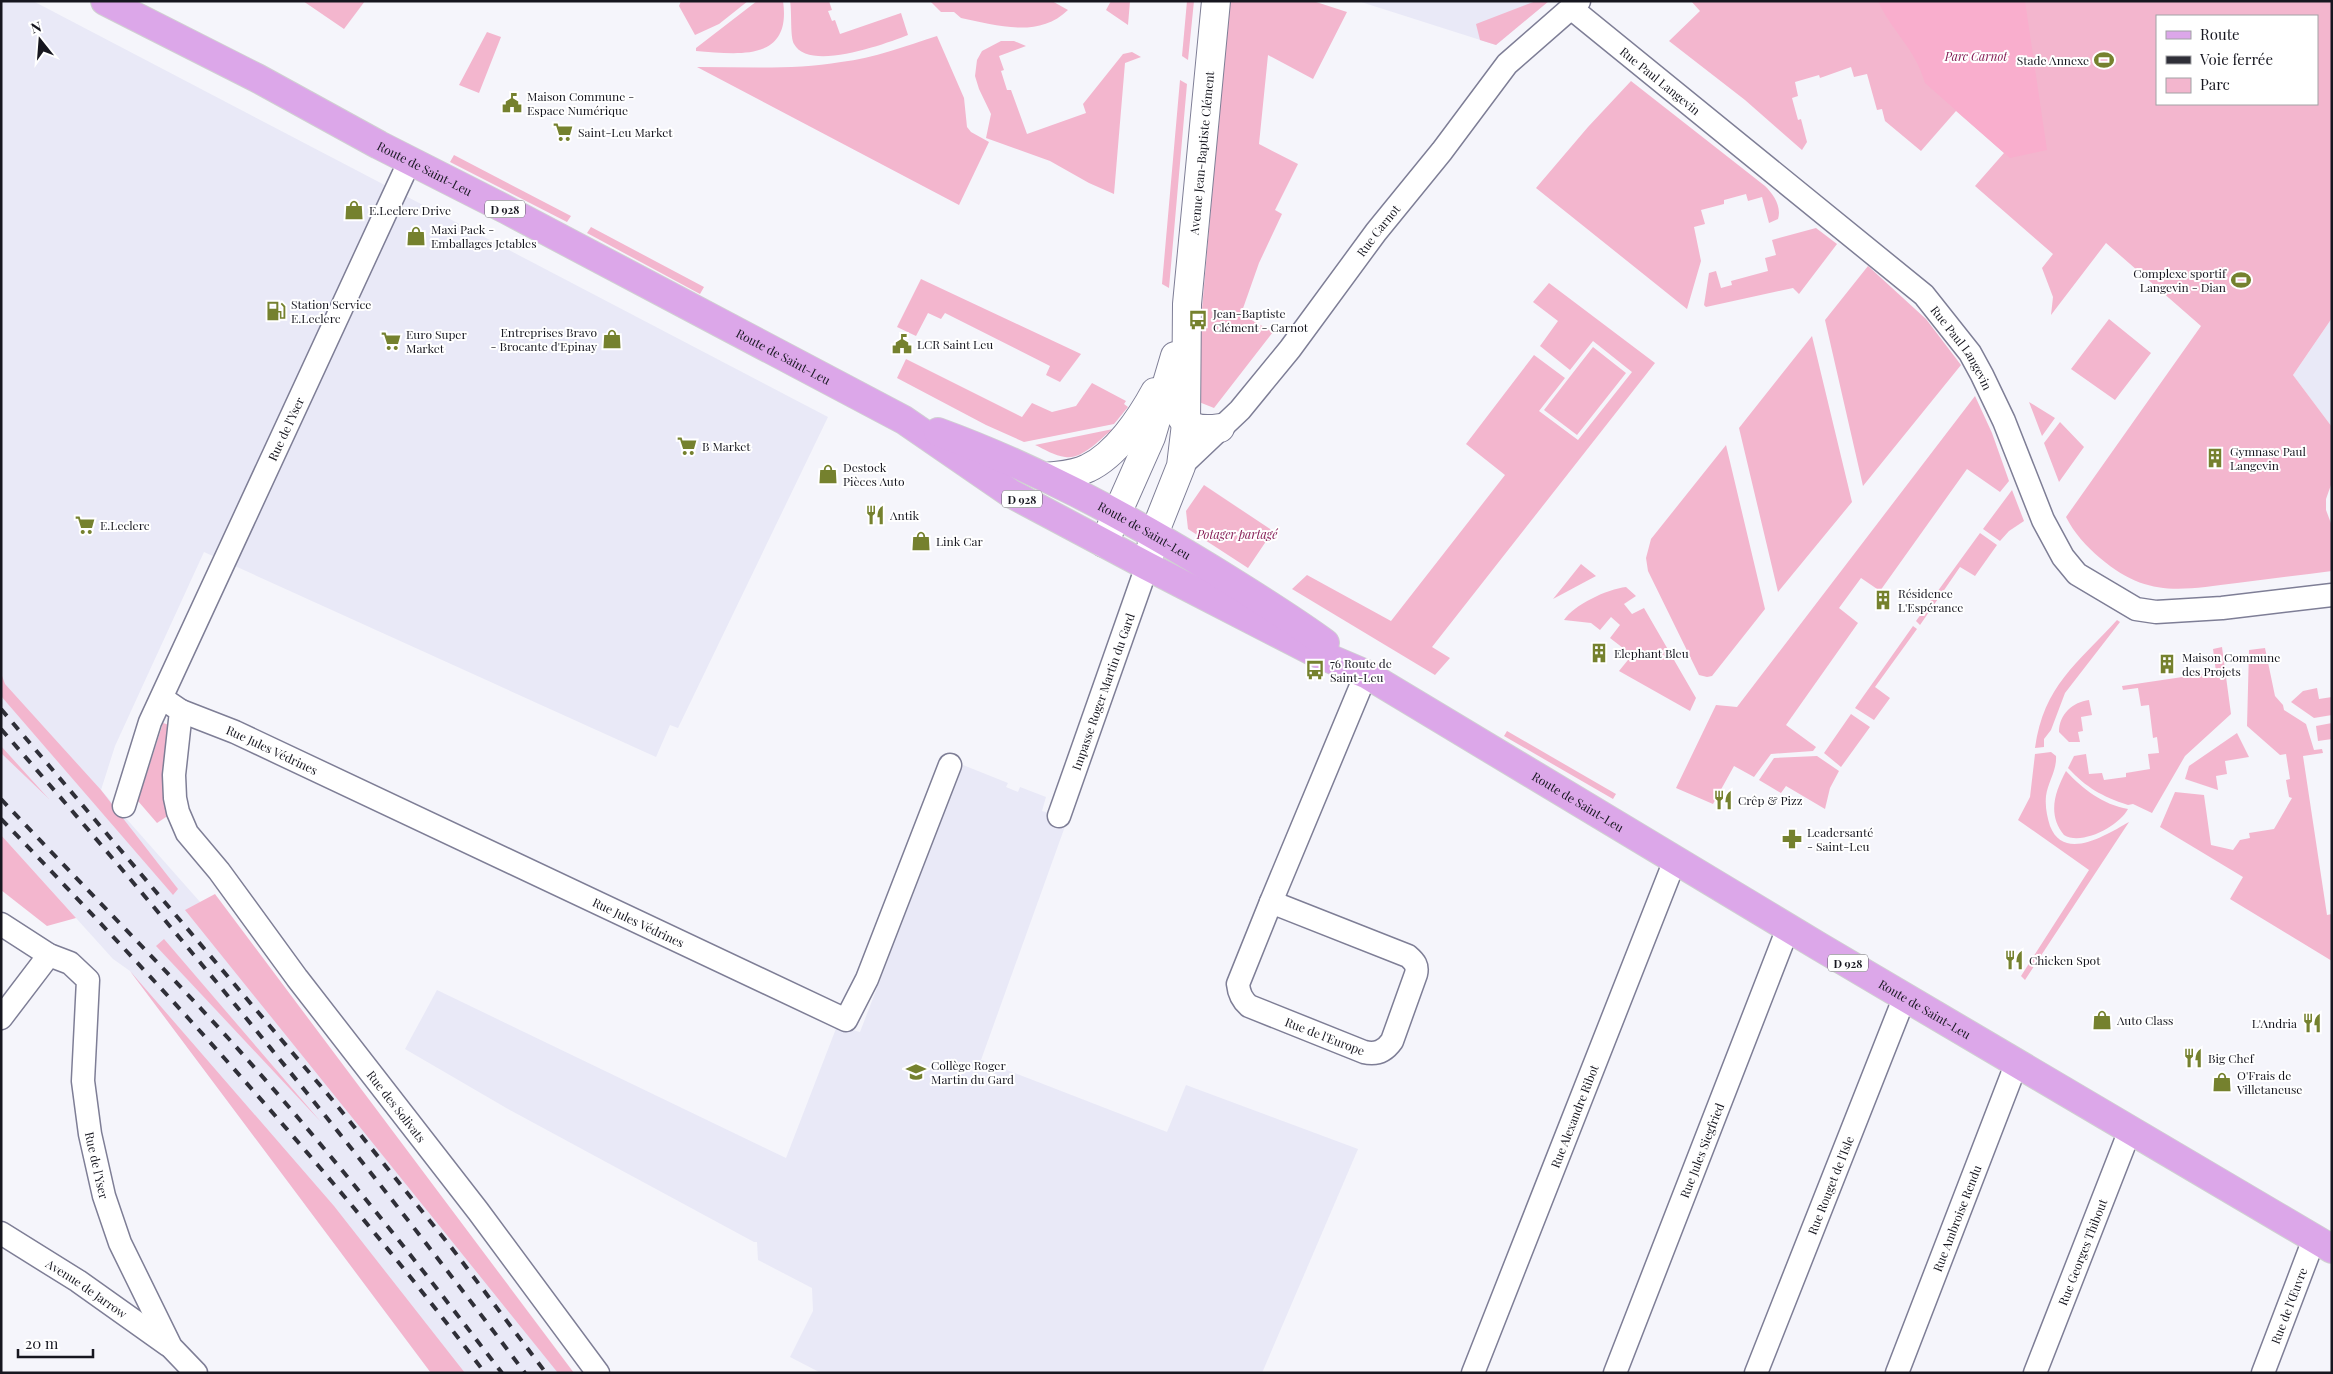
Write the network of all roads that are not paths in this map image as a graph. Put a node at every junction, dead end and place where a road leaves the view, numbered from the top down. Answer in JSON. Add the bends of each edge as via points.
{"nodes":[{"id":1,"x":106,"y":1,"type":"edge"},
{"id":2,"x":1216,"y":1,"type":"edge"},
{"id":3,"x":1575,"y":5,"type":"edge"},
{"id":4,"x":410,"y":160,"type":"junction"},
{"id":5,"x":1187,"y":304,"type":"junction"},
{"id":6,"x":1175,"y":356,"type":"junction"},
{"id":7,"x":904,"y":420,"type":"junction"},
{"id":8,"x":1186,"y":424,"type":"junction"},
{"id":9,"x":1220,"y":428,"type":"junction"},
{"id":10,"x":1181,"y":466,"type":"junction"},
{"id":11,"x":1046,"y":476,"type":"junction"},
{"id":12,"x":1118,"y":513,"type":"junction"},
{"id":13,"x":1154,"y":534,"type":"junction"},
{"id":14,"x":1104,"y":543,"type":"junction"},
{"id":15,"x":1147,"y":566,"type":"junction"},
{"id":16,"x":2332,"y":594,"type":"edge"},
{"id":17,"x":1366,"y":674,"type":"junction"},
{"id":18,"x":162,"y":698,"type":"junction"},
{"id":19,"x":181,"y":711,"type":"junction"},
{"id":20,"x":950,"y":765,"type":"dead end"},
{"id":21,"x":124,"y":806,"type":"dead end"},
{"id":22,"x":1059,"y":816,"type":"dead end"},
{"id":23,"x":1675,"y":860,"type":"junction"},
{"id":24,"x":1271,"y":902,"type":"junction"},
{"id":25,"x":1,"y":924,"type":"edge"},
{"id":26,"x":1788,"y":928,"type":"junction"},
{"id":27,"x":49,"y":955,"type":"junction"},
{"id":28,"x":1905,"y":996,"type":"junction"},
{"id":29,"x":1,"y":1018,"type":"edge"},
{"id":30,"x":2017,"y":1062,"type":"junction"},
{"id":31,"x":2130,"y":1130,"type":"junction"},
{"id":32,"x":1,"y":1233,"type":"edge"},
{"id":33,"x":2323,"y":1244,"type":"edge"},
{"id":34,"x":171,"y":1347,"type":"junction"},
{"id":35,"x":196,"y":1373,"type":"edge"},
{"id":36,"x":598,"y":1373,"type":"edge"},
{"id":37,"x":1473,"y":1373,"type":"edge"},
{"id":38,"x":1615,"y":1373,"type":"edge"},
{"id":39,"x":1756,"y":1373,"type":"edge"},
{"id":40,"x":1897,"y":1373,"type":"edge"},
{"id":41,"x":2035,"y":1373,"type":"edge"},
{"id":42,"x":2263,"y":1373,"type":"edge"}],
"edges":[{"from":1,"to":4,"type":"main road","name":"Route de Saint-Leu","number":"D 928"},
{"from":2,"to":5,"type":"street","name":"Avenue Jean-Baptiste Clément"},
{"from":3,"to":9,"type":"street","name":"Rue Carnot","via":[[1518,52],[1494,79],[1290,349],[1240,410]]},
{"from":3,"to":16,"type":"street","name":"Rue Paul Langevin","via":[[1924,295],[1966,348],[1982,375],[2043,520],[2063,557],[2077,574],[2136,609],[2156,612],[2222,608]]},
{"from":4,"to":7,"type":"main road","name":"Route de Saint-Leu","number":"D 928"},
{"from":4,"to":18,"type":"street","name":"Rue de l'Yser"},
{"from":5,"to":6,"type":"street","name":"Avenue Jean-Baptiste Clément"},
{"from":5,"to":8,"type":"street","name":"Avenue Jean-Baptiste Clément"},
{"from":6,"to":8,"type":"street","via":[[1174,397],[1177,411]]},
{"from":6,"to":11,"type":"street","name":"Avenue Jean-Baptiste Clément","via":[[1144,412],[1106,455],[1079,472]]},
{"from":6,"to":12,"type":"street","name":"Avenue Jean-Baptiste Clément","via":[[1151,437]]},
{"from":7,"to":11,"type":"main road","name":"Route de Saint-Leu","number":"D 928"},
{"from":7,"to":14,"type":"main road","name":"Route de Saint-Leu","number":"D 928","via":[[1010,493]]},
{"from":8,"to":9,"type":"street","via":[[1198,429]]},
{"from":8,"to":10,"type":"street","name":"Avenue Jean-Baptiste Clément"},
{"from":9,"to":10,"type":"street","name":"Rue Carnot"},
{"from":10,"to":13,"type":"street","name":"Avenue Jean-Baptiste Clément"},
{"from":11,"to":12,"type":"main road","name":"Route de Saint-Leu","number":"D 928"},
{"from":12,"to":13,"type":"main road","name":"Route de Saint-Leu","number":"D 928"},
{"from":12,"to":14,"type":"street","name":"Avenue Jean-Baptiste Clément"},
{"from":13,"to":15,"type":"street","name":"Avenue Jean-Baptiste Clément"},
{"from":13,"to":17,"type":"main road","name":"Route de Saint-Leu","number":"D 928","via":[[1288,616]]},
{"from":14,"to":15,"type":"main road","name":"Route de Saint-Leu","number":"D 928"},
{"from":15,"to":17,"type":"main road","name":"Route de Saint-Leu","number":"D 928","via":[[1312,651]]},
{"from":15,"to":22,"type":"street","name":"Impasse Roger Martin du Gard"},
{"from":17,"to":23,"type":"main road","name":"Route de Saint-Leu","number":"D 928"},
{"from":17,"to":24,"type":"street","name":"Rue de l'Europe"},
{"from":18,"to":19,"type":"street"},
{"from":18,"to":21,"type":"street","name":"Rue de l'Yser","via":[[144,738]]},
{"from":19,"to":20,"type":"street","name":"Rue Jules Védrines","via":[[235,732],[846,1020],[867,979]]},
{"from":19,"to":36,"type":"street","name":"Rue des Solivats","via":[[174,775],[181,822]]},
{"from":23,"to":26,"type":"main road","name":"Route de Saint-Leu","number":"D 928"},
{"from":23,"to":37,"type":"street","name":"Rue Alexandre Ribot"},
{"from":24,"to":24,"type":"street","name":"Rue de l'Europe","via":[[1238,984],[1245,1002],[1364,1052],[1374,1054],[1385,1050],[1392,1041],[1416,974],[1415,963],[1408,956]]},
{"from":25,"to":27,"type":"street","name":"Rue de l'Yser"},
{"from":26,"to":28,"type":"main road","name":"Route de Saint-Leu","number":"D 928"},
{"from":26,"to":38,"type":"street","name":"Rue Jules Siegfried"},
{"from":27,"to":29,"type":"street"},
{"from":27,"to":34,"type":"street","name":"Rue de l'Yser","via":[[70,963],[88,980],[83,1081],[90,1134],[104,1196],[120,1243]]},
{"from":28,"to":30,"type":"main road","name":"Route de Saint-Leu","number":"D 928"},
{"from":28,"to":39,"type":"street","name":"Rue Rouget de l'Isle"},
{"from":30,"to":31,"type":"main road","name":"Route de Saint-Leu","number":"D 928"},
{"from":30,"to":40,"type":"street","name":"Rue Ambroise Rendu"},
{"from":31,"to":33,"type":"main road","name":"Route de Saint-Leu","number":"D 928"},
{"from":31,"to":41,"type":"street","name":"Rue Georges Thibout"},
{"from":32,"to":34,"type":"street","name":"Avenue de Jarrow","via":[[78,1281]]},
{"from":33,"to":42,"type":"street","name":"Rue de l'Œuvre"},
{"from":34,"to":35,"type":"street","name":"Rue de l'Yser"}]}
